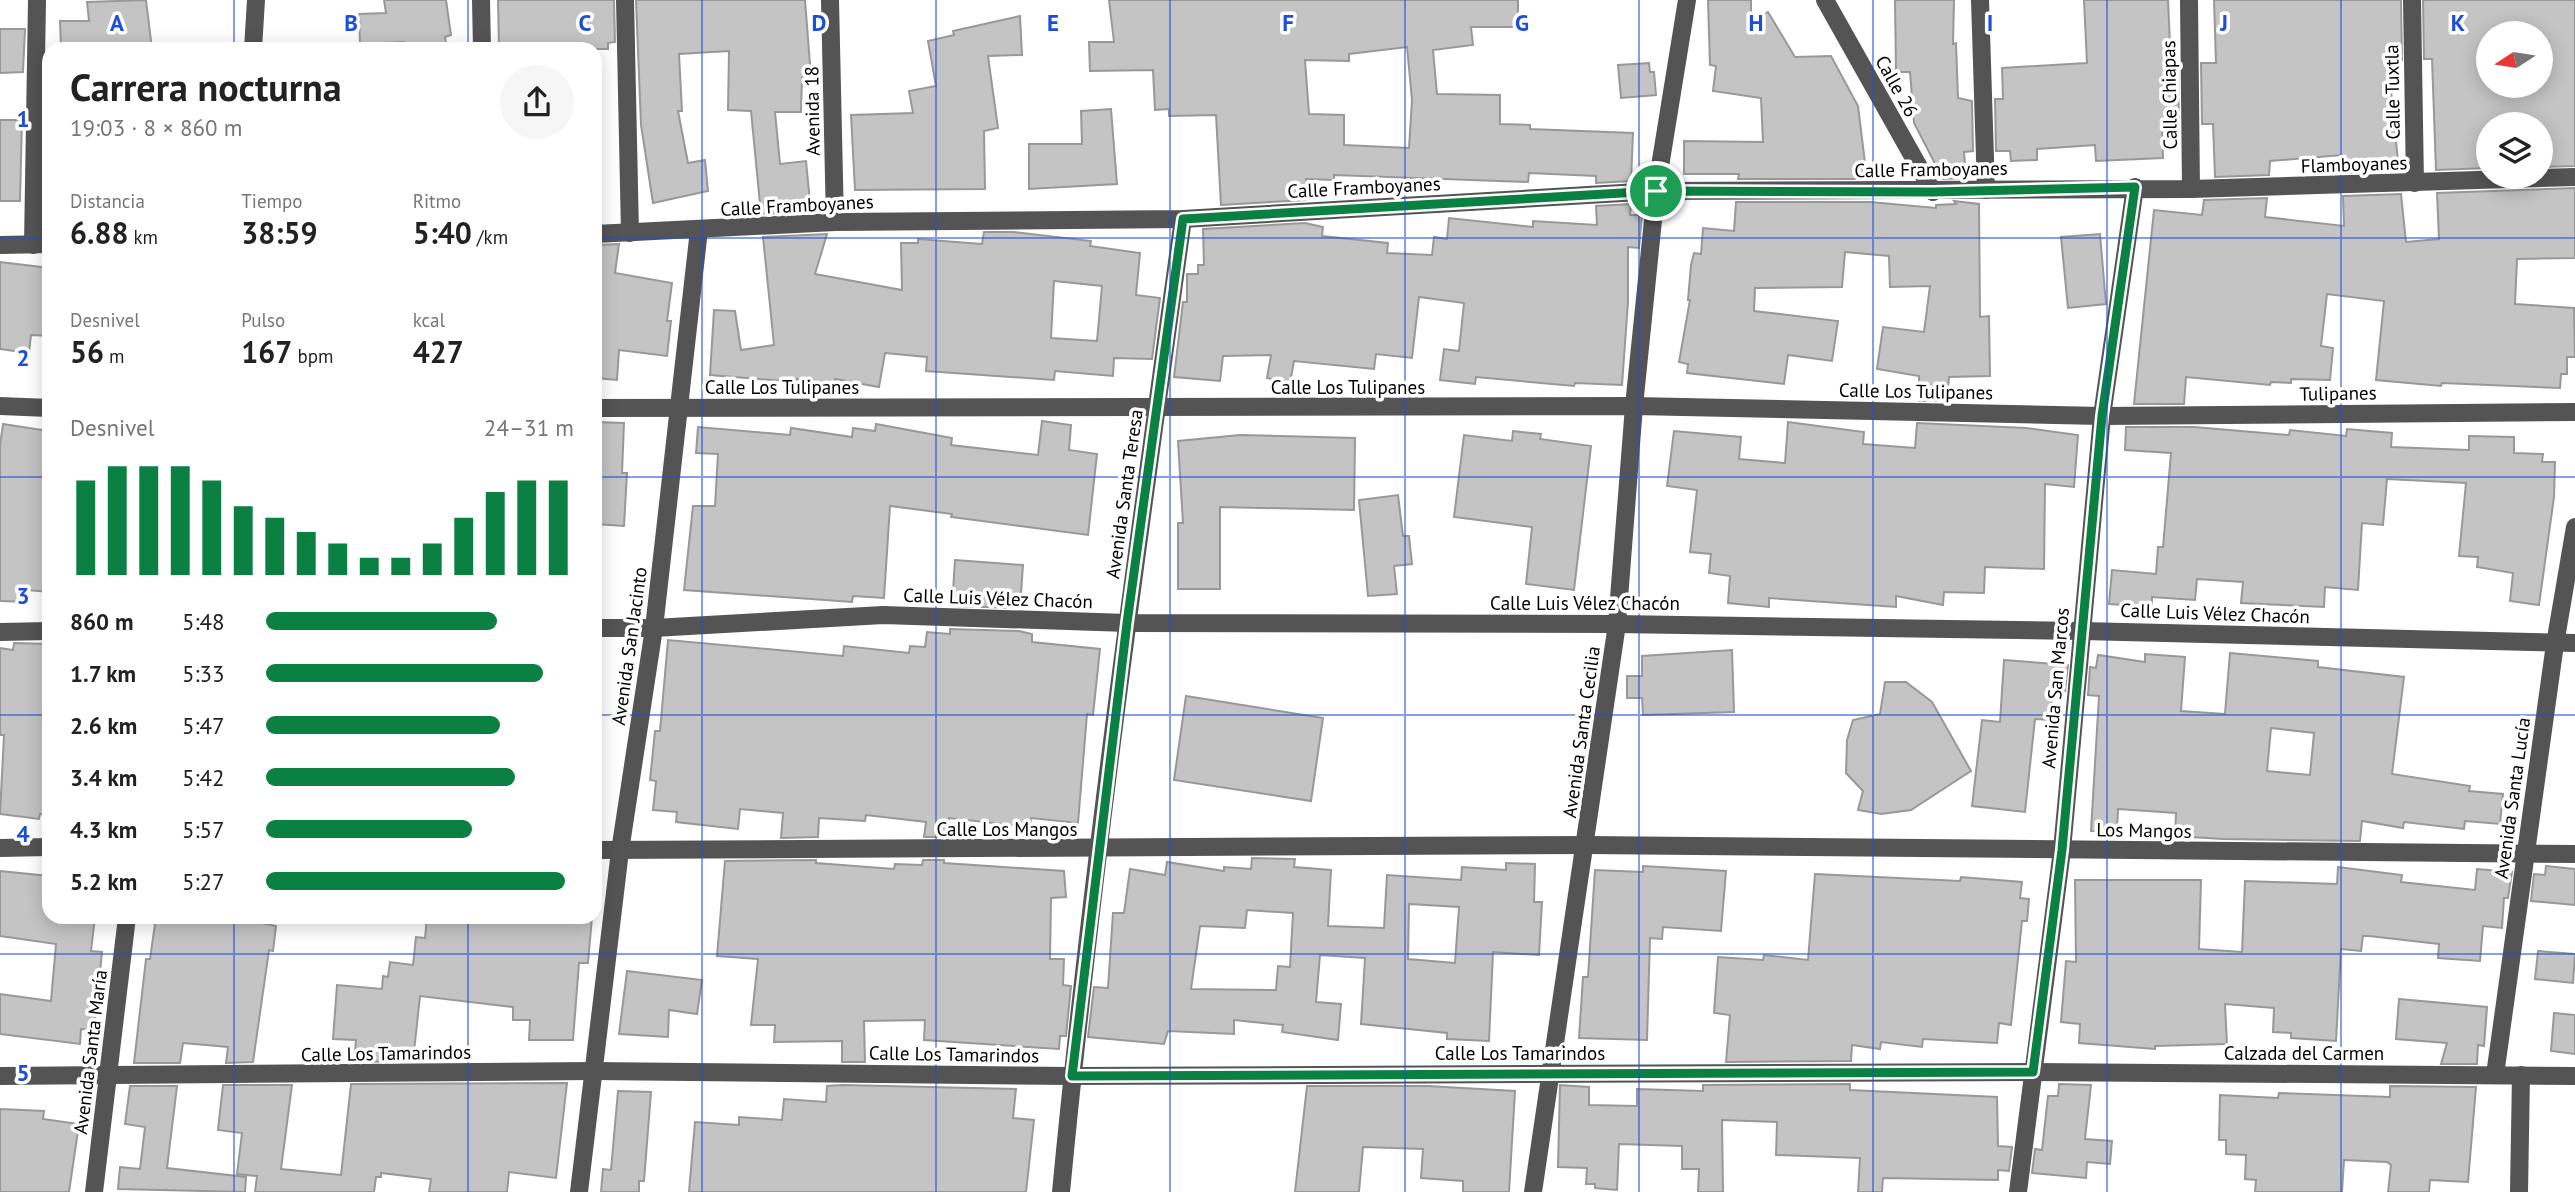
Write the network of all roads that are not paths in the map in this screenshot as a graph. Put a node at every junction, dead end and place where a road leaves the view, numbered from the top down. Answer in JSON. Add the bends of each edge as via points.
{"nodes":[{"id":1,"x":37,"y":0,"type":"edge"},
{"id":2,"x":256,"y":0,"type":"edge"},
{"id":3,"x":481,"y":0,"type":"edge"},
{"id":4,"x":625,"y":0,"type":"edge"},
{"id":5,"x":830,"y":0,"type":"edge"},
{"id":6,"x":1687,"y":0,"type":"edge"},
{"id":7,"x":1825,"y":0,"type":"edge"},
{"id":8,"x":1980,"y":0,"type":"edge"},
{"id":9,"x":2189,"y":0,"type":"edge"},
{"id":10,"x":2412,"y":0,"type":"edge"},
{"id":11,"x":253,"y":42,"type":"edge"},
{"id":12,"x":482,"y":42,"type":"edge"},
{"id":13,"x":2575,"y":177,"type":"edge"},
{"id":14,"x":2415,"y":183,"type":"junction"},
{"id":15,"x":2135,"y":187,"type":"junction"},
{"id":16,"x":2191,"y":189,"type":"junction"},
{"id":17,"x":1986,"y":190,"type":"junction"},
{"id":18,"x":1656,"y":191,"type":"junction"},
{"id":19,"x":1933,"y":192,"type":"junction"},
{"id":20,"x":1183,"y":219,"type":"junction"},
{"id":21,"x":835,"y":222,"type":"junction"},
{"id":22,"x":699,"y":230,"type":"junction"},
{"id":23,"x":630,"y":233,"type":"junction"},
{"id":24,"x":602,"y":234,"type":"edge"},
{"id":25,"x":0,"y":245,"type":"edge"},
{"id":26,"x":41,"y":245,"type":"edge"},
{"id":27,"x":1634,"y":406,"type":"junction"},
{"id":28,"x":0,"y":407,"type":"edge"},
{"id":29,"x":677,"y":407,"type":"junction"},
{"id":30,"x":42,"y":408,"type":"edge"},
{"id":31,"x":602,"y":408,"type":"edge"},
{"id":32,"x":1157,"y":409,"type":"junction"},
{"id":33,"x":2575,"y":412,"type":"edge"},
{"id":34,"x":2102,"y":416,"type":"junction"},
{"id":35,"x":2575,"y":527,"type":"edge"},
{"id":36,"x":1127,"y":623,"type":"junction"},
{"id":37,"x":1616,"y":624,"type":"junction"},
{"id":38,"x":602,"y":628,"type":"edge"},
{"id":39,"x":654,"y":628,"type":"junction"},
{"id":40,"x":42,"y":631,"type":"edge"},
{"id":41,"x":2082,"y":631,"type":"junction"},
{"id":42,"x":0,"y":632,"type":"edge"},
{"id":43,"x":2555,"y":643,"type":"junction"},
{"id":44,"x":2575,"y":643,"type":"edge"},
{"id":45,"x":1587,"y":845,"type":"junction"},
{"id":46,"x":42,"y":847,"type":"edge"},
{"id":47,"x":0,"y":848,"type":"edge"},
{"id":48,"x":1101,"y":849,"type":"junction"},
{"id":49,"x":602,"y":850,"type":"edge"},
{"id":50,"x":2062,"y":850,"type":"junction"},
{"id":51,"x":620,"y":851,"type":"junction"},
{"id":52,"x":2575,"y":854,"type":"edge"},
{"id":53,"x":2525,"y":855,"type":"junction"},
{"id":54,"x":126,"y":924,"type":"edge"},
{"id":55,"x":593,"y":1071,"type":"junction"},
{"id":56,"x":2033,"y":1072,"type":"junction"},
{"id":57,"x":1550,"y":1074,"type":"junction"},
{"id":58,"x":2495,"y":1075,"type":"junction"},
{"id":59,"x":2521,"y":1075,"type":"junction"},
{"id":60,"x":0,"y":1076,"type":"edge"},
{"id":61,"x":1072,"y":1076,"type":"junction"},
{"id":62,"x":2575,"y":1076,"type":"edge"},
{"id":63,"x":108,"y":1077,"type":"junction"},
{"id":64,"x":94,"y":1192,"type":"edge"},
{"id":65,"x":579,"y":1192,"type":"edge"},
{"id":66,"x":1061,"y":1192,"type":"edge"},
{"id":67,"x":1533,"y":1192,"type":"edge"},
{"id":68,"x":2018,"y":1192,"type":"edge"},
{"id":69,"x":2519,"y":1192,"type":"edge"}],
"edges":[{"from":1,"to":26,"type":"street"},
{"from":2,"to":11,"type":"street"},
{"from":3,"to":12,"type":"street"},
{"from":4,"to":23,"type":"street"},
{"from":5,"to":21,"type":"street","name":"Avenida 18"},
{"from":6,"to":18,"type":"street","name":"Avenida Santa Cecilia"},
{"from":7,"to":19,"type":"street","name":"Calle 26"},
{"from":8,"to":17,"type":"street"},
{"from":9,"to":16,"type":"street","name":"Calle Chiapas"},
{"from":10,"to":14,"type":"street","name":"Calle Tuxtla"},
{"from":13,"to":14,"type":"street","name":"Flamboyanes"},
{"from":14,"to":16,"type":"street","name":"Flamboyanes"},
{"from":15,"to":16,"type":"street","name":"Flamboyanes"},
{"from":15,"to":17,"type":"street","name":"Calle Framboyanes"},
{"from":15,"to":34,"type":"street","name":"Avenida San Marcos"},
{"from":17,"to":19,"type":"street","name":"Calle Framboyanes"},
{"from":18,"to":19,"type":"street","name":"Calle Framboyanes"},
{"from":18,"to":20,"type":"street","name":"Calle Framboyanes"},
{"from":18,"to":27,"type":"street","name":"Avenida Santa Cecilia"},
{"from":20,"to":21,"type":"street","name":"Calle Framboyanes"},
{"from":20,"to":32,"type":"street","name":"Avenida Santa Teresa"},
{"from":21,"to":22,"type":"street","name":"Calle Framboyanes"},
{"from":22,"to":23,"type":"street","name":"Calle Framboyanes"},
{"from":22,"to":29,"type":"street","name":"Avenida San Jacinto"},
{"from":23,"to":24,"type":"street","name":"Calle Framboyanes"},
{"from":25,"to":26,"type":"street"},
{"from":27,"to":32,"type":"street","name":"Calle Los Tulipanes"},
{"from":27,"to":34,"type":"street","name":"Calle Los Tulipanes"},
{"from":27,"to":37,"type":"street","name":"Avenida Santa Cecilia"},
{"from":28,"to":30,"type":"street"},
{"from":29,"to":31,"type":"street","name":"Calle Los Tulipanes"},
{"from":29,"to":32,"type":"street","name":"Calle Los Tulipanes"},
{"from":29,"to":39,"type":"street","name":"Avenida San Jacinto"},
{"from":32,"to":36,"type":"street","name":"Avenida Santa Teresa"},
{"from":33,"to":34,"type":"street","name":"Tulipanes"},
{"from":34,"to":41,"type":"street","name":"Avenida San Marcos"},
{"from":35,"to":43,"type":"street","name":"Avenida Santa Lucía"},
{"from":36,"to":37,"type":"street","name":"Calle Luis Vélez Chacón"},
{"from":36,"to":39,"type":"street","name":"Calle Luis Vélez Chacón","via":[[883,615]]},
{"from":36,"to":48,"type":"street","name":"Avenida Santa Teresa"},
{"from":37,"to":41,"type":"street","name":"Calle Luis Vélez Chacón"},
{"from":37,"to":45,"type":"street","name":"Avenida Santa Cecilia"},
{"from":38,"to":39,"type":"street","name":"Calle Luis Vélez Chacón"},
{"from":39,"to":51,"type":"street","name":"Avenida San Jacinto"},
{"from":40,"to":42,"type":"street"},
{"from":41,"to":43,"type":"street","name":"Calle Luis Vélez Chacón"},
{"from":41,"to":50,"type":"street","name":"Avenida San Marcos"},
{"from":43,"to":44,"type":"street","name":"Calle Luis Vélez Chacón"},
{"from":43,"to":53,"type":"street","name":"Avenida Santa Lucía"},
{"from":45,"to":48,"type":"street","name":"Calle Los Mangos"},
{"from":45,"to":50,"type":"street","name":"Los Mangos"},
{"from":45,"to":57,"type":"street","name":"Avenida Santa Cecilia"},
{"from":46,"to":47,"type":"street"},
{"from":48,"to":51,"type":"street","name":"Calle Los Mangos"},
{"from":48,"to":61,"type":"street","name":"Avenida Santa Teresa"},
{"from":49,"to":51,"type":"street","name":"Calle Los Mangos"},
{"from":50,"to":53,"type":"street","name":"Los Mangos"},
{"from":50,"to":56,"type":"street","name":"Avenida San Marcos"},
{"from":51,"to":55,"type":"street","name":"Avenida San Jacinto"},
{"from":52,"to":53,"type":"street","name":"Los Mangos"},
{"from":53,"to":58,"type":"street","name":"Avenida Santa Lucía"},
{"from":54,"to":63,"type":"street","name":"Avenida Santa María"},
{"from":55,"to":61,"type":"street","name":"Calle Los Tamarindos"},
{"from":55,"to":63,"type":"street","name":"Calle Los Tamarindos"},
{"from":55,"to":65,"type":"street","name":"Avenida San Jacinto"},
{"from":56,"to":57,"type":"street","name":"Calle Los Tamarindos"},
{"from":56,"to":58,"type":"street","name":"Calzada del Carmen"},
{"from":56,"to":68,"type":"street","name":"Avenida San Marcos"},
{"from":57,"to":61,"type":"street","name":"Calle Los Tamarindos"},
{"from":57,"to":67,"type":"street","name":"Avenida Santa Cecilia"},
{"from":58,"to":59,"type":"street","name":"Calzada del Carmen"},
{"from":59,"to":62,"type":"street","name":"Calzada del Carmen"},
{"from":59,"to":69,"type":"street"},
{"from":60,"to":63,"type":"street","name":"Calle Los Tamarindos"},
{"from":61,"to":66,"type":"street","name":"Avenida Santa Teresa"},
{"from":63,"to":64,"type":"street","name":"Avenida Santa María"}]}
